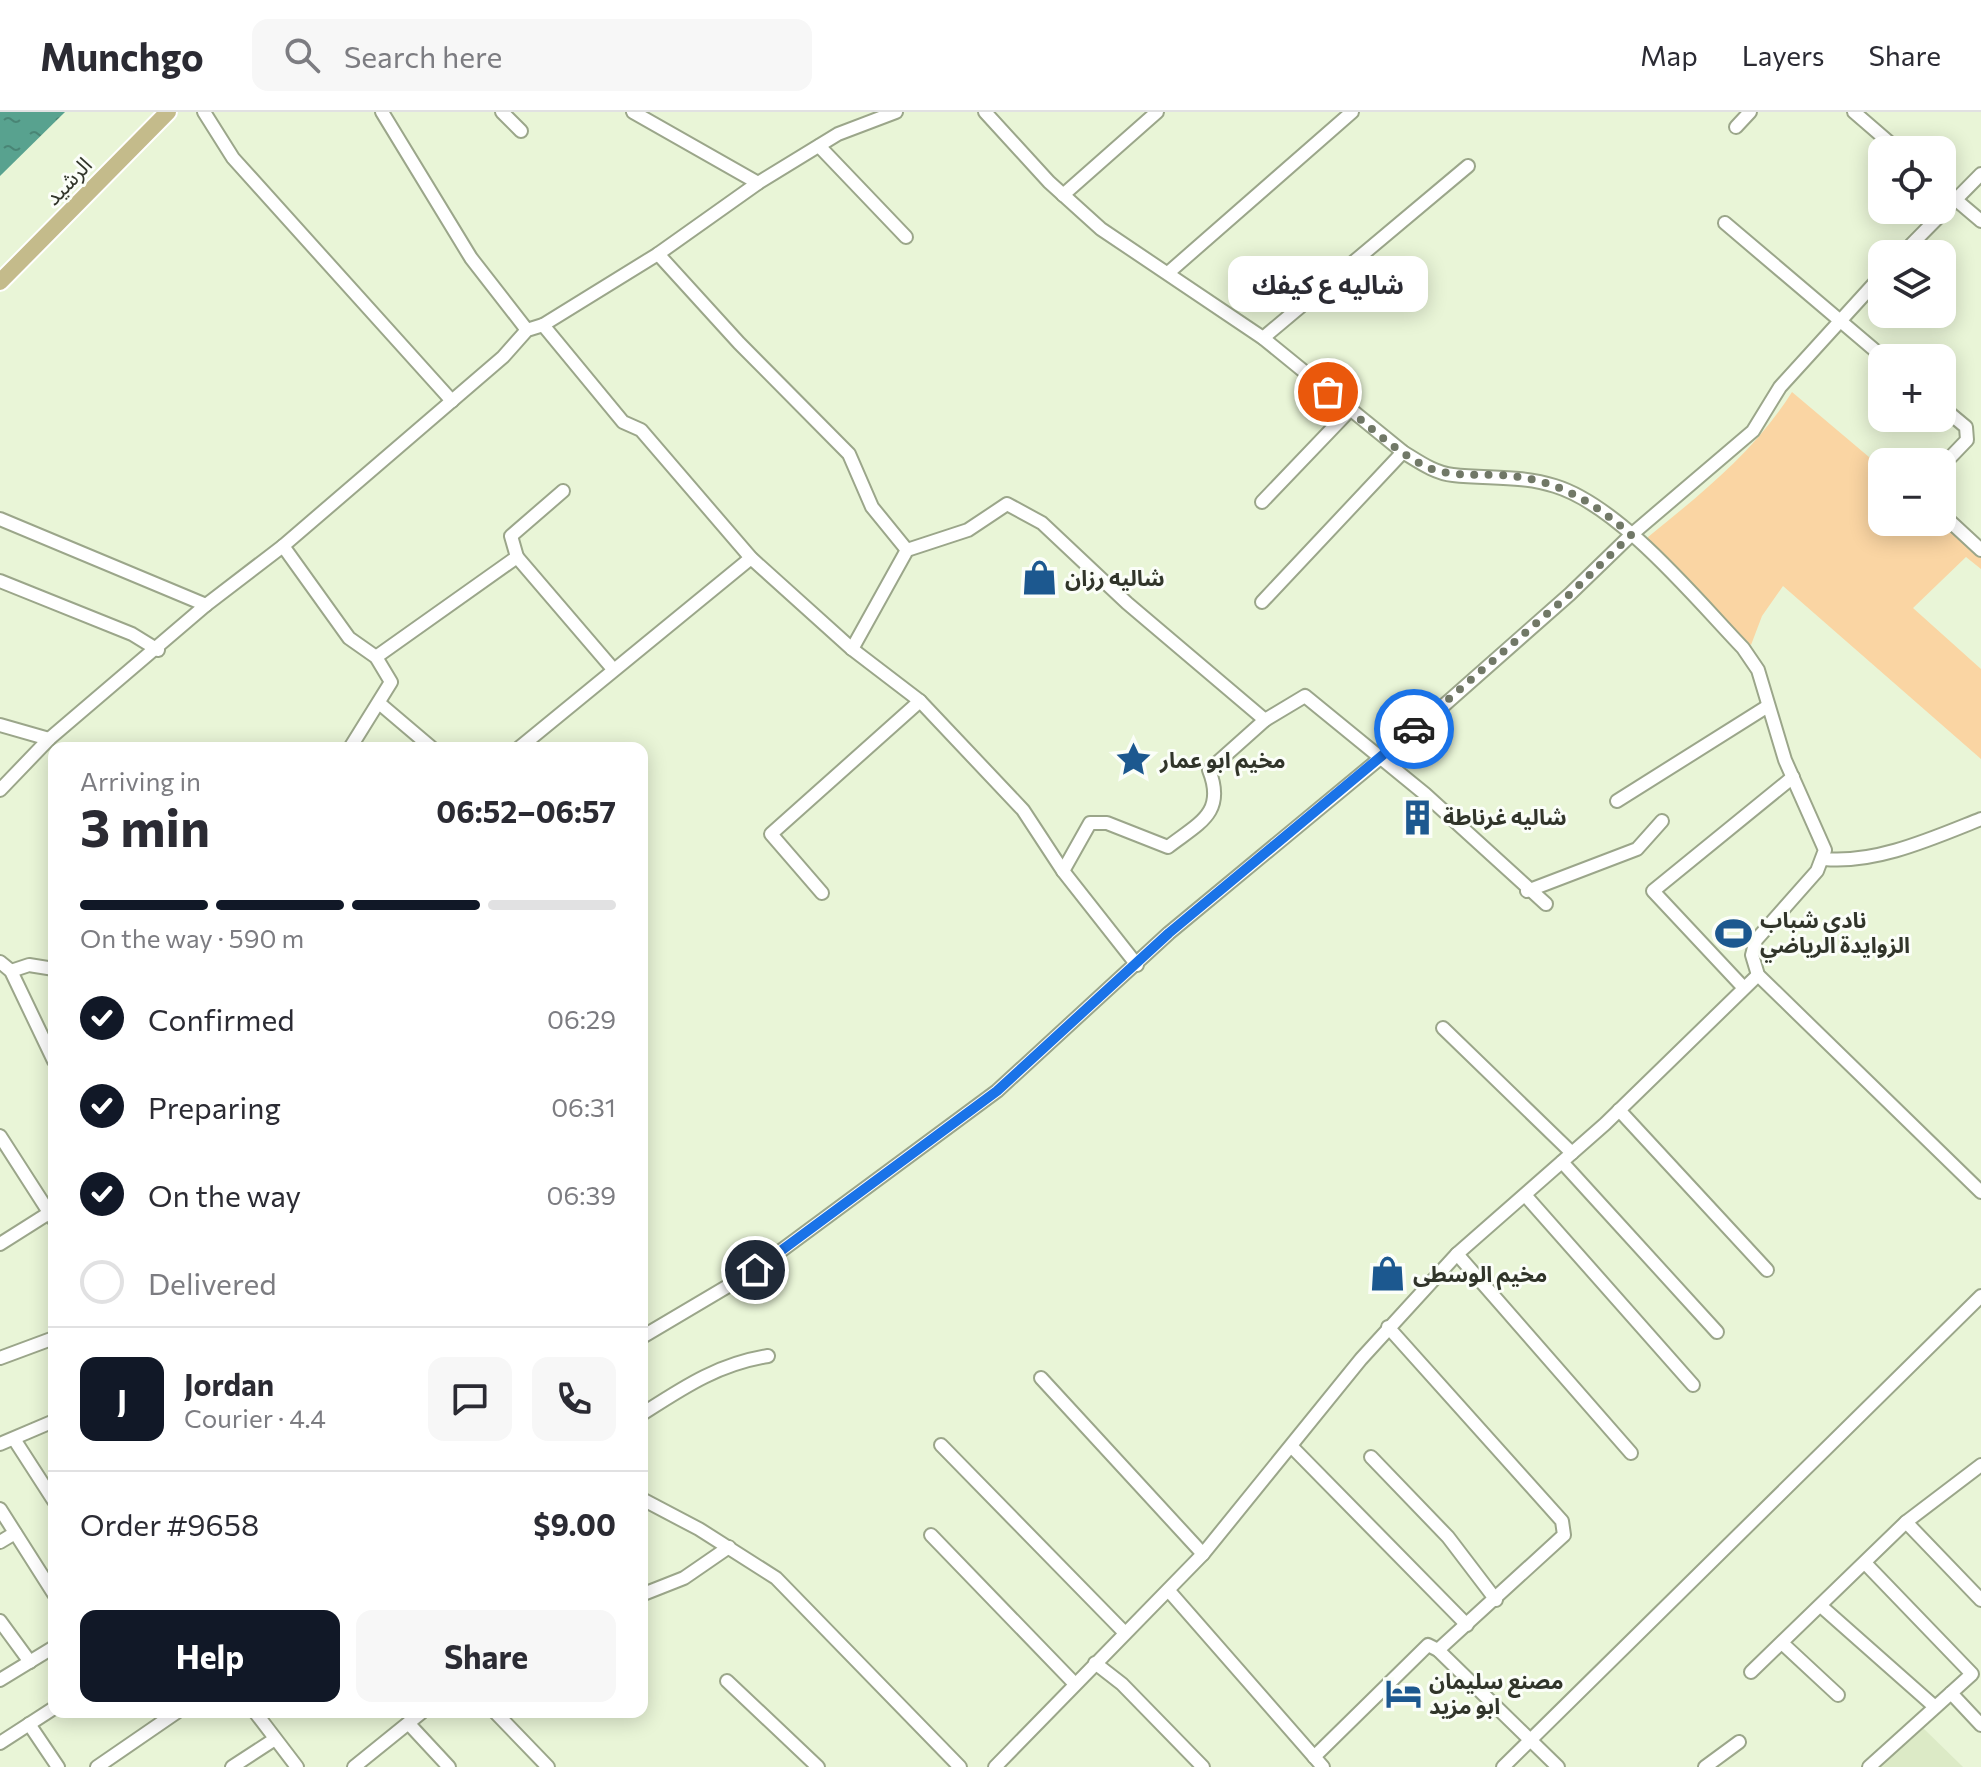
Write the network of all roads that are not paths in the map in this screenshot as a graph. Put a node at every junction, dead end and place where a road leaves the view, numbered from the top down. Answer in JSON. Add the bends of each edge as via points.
{"nodes":[{"id":1,"x":168,"y":112,"type":"edge"},
{"id":2,"x":204,"y":112,"type":"edge"},
{"id":3,"x":382,"y":112,"type":"edge"},
{"id":4,"x":502,"y":112,"type":"edge"},
{"id":5,"x":633,"y":112,"type":"edge"},
{"id":6,"x":896,"y":112,"type":"edge"},
{"id":7,"x":985,"y":112,"type":"edge"},
{"id":8,"x":1157,"y":112,"type":"edge"},
{"id":9,"x":1352,"y":112,"type":"edge"},
{"id":10,"x":1750,"y":112,"type":"edge"},
{"id":11,"x":1854,"y":112,"type":"edge"},
{"id":12,"x":1736,"y":127,"type":"dead end"},
{"id":13,"x":521,"y":131,"type":"dead end"},
{"id":14,"x":1882,"y":136,"type":"edge"},
{"id":15,"x":819,"y":146,"type":"junction"},
{"id":16,"x":1468,"y":166,"type":"dead end"},
{"id":17,"x":1981,"y":174,"type":"edge"},
{"id":18,"x":758,"y":183,"type":"junction"},
{"id":19,"x":1063,"y":195,"type":"junction"},
{"id":20,"x":1956,"y":197,"type":"edge"},
{"id":21,"x":1956,"y":201,"type":"edge"},
{"id":22,"x":1981,"y":221,"type":"edge"},
{"id":23,"x":1725,"y":223,"type":"dead end"},
{"id":24,"x":1930,"y":224,"type":"edge"},
{"id":25,"x":906,"y":237,"type":"dead end"},
{"id":26,"x":1915,"y":240,"type":"edge"},
{"id":27,"x":658,"y":254,"type":"junction"},
{"id":28,"x":1168,"y":273,"type":"junction"},
{"id":29,"x":0,"y":282,"type":"edge"},
{"id":30,"x":1868,"y":290,"type":"edge"},
{"id":31,"x":1839,"y":320,"type":"junction"},
{"id":32,"x":543,"y":325,"type":"junction"},
{"id":33,"x":527,"y":330,"type":"junction"},
{"id":34,"x":1263,"y":338,"type":"junction"},
{"id":35,"x":1868,"y":344,"type":"edge"},
{"id":36,"x":452,"y":401,"type":"junction"},
{"id":37,"x":1350,"y":410,"type":"junction"},
{"id":38,"x":1956,"y":419,"type":"edge"},
{"id":39,"x":1956,"y":451,"type":"edge"},
{"id":40,"x":1403,"y":452,"type":"junction"},
{"id":41,"x":563,"y":491,"type":"dead end"},
{"id":42,"x":1262,"y":502,"type":"dead end"},
{"id":43,"x":0,"y":519,"type":"edge"},
{"id":44,"x":1956,"y":527,"type":"edge"},
{"id":45,"x":1631,"y":535,"type":"junction"},
{"id":46,"x":283,"y":546,"type":"junction"},
{"id":47,"x":907,"y":550,"type":"junction"},
{"id":48,"x":1981,"y":550,"type":"edge"},
{"id":49,"x":517,"y":557,"type":"junction"},
{"id":50,"x":751,"y":558,"type":"junction"},
{"id":51,"x":0,"y":581,"type":"edge"},
{"id":52,"x":1262,"y":602,"type":"dead end"},
{"id":53,"x":206,"y":605,"type":"junction"},
{"id":54,"x":852,"y":649,"type":"junction"},
{"id":55,"x":158,"y":650,"type":"junction"},
{"id":56,"x":376,"y":657,"type":"junction"},
{"id":57,"x":613,"y":669,"type":"junction"},
{"id":58,"x":920,"y":701,"type":"junction"},
{"id":59,"x":379,"y":703,"type":"junction"},
{"id":60,"x":1768,"y":706,"type":"junction"},
{"id":61,"x":1265,"y":720,"type":"junction"},
{"id":62,"x":0,"y":725,"type":"edge"},
{"id":63,"x":49,"y":739,"type":"junction"},
{"id":64,"x":354,"y":742,"type":"edge"},
{"id":65,"x":425,"y":742,"type":"edge"},
{"id":66,"x":526,"y":742,"type":"edge"},
{"id":67,"x":1378,"y":757,"type":"junction"},
{"id":68,"x":0,"y":771,"type":"edge"},
{"id":69,"x":1793,"y":777,"type":"junction"},
{"id":70,"x":12,"y":780,"type":"junction"},
{"id":71,"x":0,"y":790,"type":"edge"},
{"id":72,"x":1617,"y":801,"type":"dead end"},
{"id":73,"x":1981,"y":819,"type":"edge"},
{"id":74,"x":1662,"y":821,"type":"dead end"},
{"id":75,"x":1824,"y":859,"type":"junction"},
{"id":76,"x":1063,"y":871,"type":"junction"},
{"id":77,"x":1527,"y":891,"type":"junction"},
{"id":78,"x":822,"y":893,"type":"dead end"},
{"id":79,"x":1546,"y":904,"type":"dead end"},
{"id":80,"x":0,"y":962,"type":"edge"},
{"id":81,"x":1137,"y":965,"type":"junction"},
{"id":82,"x":48,"y":968,"type":"edge"},
{"id":83,"x":11,"y":971,"type":"junction"},
{"id":84,"x":1758,"y":975,"type":"junction"},
{"id":85,"x":1743,"y":987,"type":"junction"},
{"id":86,"x":1443,"y":1028,"type":"dead end"},
{"id":87,"x":48,"y":1048,"type":"edge"},
{"id":88,"x":1619,"y":1110,"type":"junction"},
{"id":89,"x":0,"y":1136,"type":"edge"},
{"id":90,"x":1567,"y":1158,"type":"junction"},
{"id":91,"x":1979,"y":1186,"type":"edge"},
{"id":92,"x":1525,"y":1195,"type":"junction"},
{"id":93,"x":48,"y":1210,"type":"edge"},
{"id":94,"x":48,"y":1218,"type":"edge"},
{"id":95,"x":0,"y":1244,"type":"edge"},
{"id":96,"x":1457,"y":1254,"type":"junction"},
{"id":97,"x":1767,"y":1270,"type":"dead end"},
{"id":98,"x":1981,"y":1296,"type":"edge"},
{"id":99,"x":1388,"y":1327,"type":"junction"},
{"id":100,"x":1717,"y":1332,"type":"dead end"},
{"id":101,"x":648,"y":1333,"type":"edge"},
{"id":102,"x":48,"y":1340,"type":"edge"},
{"id":103,"x":768,"y":1356,"type":"dead end"},
{"id":104,"x":0,"y":1358,"type":"edge"},
{"id":105,"x":1041,"y":1378,"type":"dead end"},
{"id":106,"x":1693,"y":1385,"type":"dead end"},
{"id":107,"x":648,"y":1410,"type":"edge"},
{"id":108,"x":48,"y":1424,"type":"edge"},
{"id":109,"x":14,"y":1439,"type":"junction"},
{"id":110,"x":0,"y":1444,"type":"edge"},
{"id":111,"x":941,"y":1445,"type":"dead end"},
{"id":112,"x":1292,"y":1447,"type":"junction"},
{"id":113,"x":1631,"y":1453,"type":"dead end"},
{"id":114,"x":1371,"y":1457,"type":"dead end"},
{"id":115,"x":1981,"y":1465,"type":"edge"},
{"id":116,"x":48,"y":1487,"type":"edge"},
{"id":117,"x":648,"y":1502,"type":"edge"},
{"id":118,"x":0,"y":1509,"type":"edge"},
{"id":119,"x":1906,"y":1522,"type":"junction"},
{"id":120,"x":15,"y":1533,"type":"junction"},
{"id":121,"x":931,"y":1535,"type":"dead end"},
{"id":122,"x":0,"y":1542,"type":"edge"},
{"id":123,"x":729,"y":1547,"type":"junction"},
{"id":124,"x":1203,"y":1554,"type":"junction"},
{"id":125,"x":1865,"y":1563,"type":"junction"},
{"id":126,"x":48,"y":1585,"type":"edge"},
{"id":127,"x":1169,"y":1591,"type":"junction"},
{"id":128,"x":648,"y":1592,"type":"edge"},
{"id":129,"x":1496,"y":1600,"type":"junction"},
{"id":130,"x":1981,"y":1600,"type":"edge"},
{"id":131,"x":1822,"y":1607,"type":"junction"},
{"id":132,"x":0,"y":1621,"type":"edge"},
{"id":133,"x":1467,"y":1625,"type":"junction"},
{"id":134,"x":1124,"y":1632,"type":"junction"},
{"id":135,"x":1782,"y":1643,"type":"junction"},
{"id":136,"x":1438,"y":1650,"type":"junction"},
{"id":137,"x":48,"y":1651,"type":"edge"},
{"id":138,"x":30,"y":1662,"type":"junction"},
{"id":139,"x":1095,"y":1663,"type":"junction"},
{"id":140,"x":1751,"y":1672,"type":"dead end"},
{"id":141,"x":0,"y":1680,"type":"edge"},
{"id":142,"x":727,"y":1681,"type":"dead end"},
{"id":143,"x":1075,"y":1684,"type":"junction"},
{"id":144,"x":1951,"y":1693,"type":"junction"},
{"id":145,"x":1838,"y":1695,"type":"dead end"},
{"id":146,"x":1935,"y":1707,"type":"junction"},
{"id":147,"x":48,"y":1712,"type":"edge"},
{"id":148,"x":168,"y":1718,"type":"edge"},
{"id":149,"x":259,"y":1718,"type":"edge"},
{"id":150,"x":416,"y":1718,"type":"edge"},
{"id":151,"x":501,"y":1718,"type":"edge"},
{"id":152,"x":29,"y":1724,"type":"junction"},
{"id":153,"x":409,"y":1724,"type":"junction"},
{"id":154,"x":1981,"y":1725,"type":"edge"},
{"id":155,"x":275,"y":1739,"type":"junction"},
{"id":156,"x":1533,"y":1740,"type":"junction"},
{"id":157,"x":1739,"y":1742,"type":"dead end"},
{"id":158,"x":0,"y":1743,"type":"edge"},
{"id":159,"x":1719,"y":1756,"type":"junction"},
{"id":160,"x":543,"y":1762,"type":"edge"},
{"id":161,"x":1318,"y":1762,"type":"edge"},
{"id":162,"x":58,"y":1767,"type":"edge"},
{"id":163,"x":97,"y":1767,"type":"edge"},
{"id":164,"x":232,"y":1767,"type":"edge"},
{"id":165,"x":297,"y":1767,"type":"edge"},
{"id":166,"x":354,"y":1767,"type":"edge"},
{"id":167,"x":449,"y":1767,"type":"edge"},
{"id":168,"x":528,"y":1767,"type":"edge"},
{"id":169,"x":818,"y":1767,"type":"edge"},
{"id":170,"x":960,"y":1767,"type":"edge"},
{"id":171,"x":995,"y":1767,"type":"edge"},
{"id":172,"x":1203,"y":1767,"type":"edge"},
{"id":173,"x":1503,"y":1767,"type":"edge"},
{"id":174,"x":1558,"y":1767,"type":"edge"},
{"id":175,"x":1705,"y":1767,"type":"edge"},
{"id":176,"x":1730,"y":1767,"type":"edge"},
{"id":177,"x":1869,"y":1767,"type":"edge"}],
"edges":[{"from":1,"to":29,"type":"main road","name":"الرشيد"},
{"from":2,"to":36,"type":"street","via":[[233,158]]},
{"from":3,"to":33,"type":"street","via":[[471,258]]},
{"from":4,"to":13,"type":"street"},
{"from":5,"to":18,"type":"street"},
{"from":6,"to":15,"type":"street"},
{"from":7,"to":19,"type":"street"},
{"from":8,"to":19,"type":"street"},
{"from":9,"to":28,"type":"street"},
{"from":10,"to":12,"type":"street"},
{"from":11,"to":14,"type":"street"},
{"from":15,"to":18,"type":"street"},
{"from":15,"to":25,"type":"street"},
{"from":16,"to":34,"type":"street"},
{"from":17,"to":20,"type":"street"},
{"from":18,"to":27,"type":"street"},
{"from":19,"to":28,"type":"street","via":[[1101,229]]},
{"from":21,"to":22,"type":"street"},
{"from":23,"to":31,"type":"street"},
{"from":24,"to":26,"type":"street"},
{"from":27,"to":32,"type":"street"},
{"from":27,"to":47,"type":"street","via":[[849,454],[872,507]]},
{"from":28,"to":34,"type":"street"},
{"from":30,"to":31,"type":"street"},
{"from":31,"to":35,"type":"street"},
{"from":31,"to":45,"type":"street","via":[[1780,387],[1753,431]]},
{"from":32,"to":33,"type":"street"},
{"from":32,"to":50,"type":"street","via":[[623,422],[641,430]]},
{"from":33,"to":36,"type":"street"},
{"from":34,"to":37,"type":"street"},
{"from":36,"to":46,"type":"street"},
{"from":37,"to":40,"type":"street"},
{"from":37,"to":42,"type":"street"},
{"from":38,"to":39,"type":"street","via":[[1966,427],[1967,440]]},
{"from":40,"to":45,"type":"street","via":[[1451,475],[1503,475],[1556,486],[1596,504]]},
{"from":40,"to":52,"type":"street"},
{"from":41,"to":49,"type":"street","via":[[511,536]]},
{"from":43,"to":53,"type":"street"},
{"from":44,"to":48,"type":"street"},
{"from":45,"to":60,"type":"street","via":[[1749,656]]},
{"from":45,"to":67,"type":"street","via":[[1528,632]]},
{"from":46,"to":53,"type":"street"},
{"from":46,"to":56,"type":"street","via":[[349,638]]},
{"from":47,"to":54,"type":"street"},
{"from":47,"to":61,"type":"street","via":[[968,530],[1007,504],[1042,523]]},
{"from":49,"to":56,"type":"street"},
{"from":49,"to":57,"type":"street"},
{"from":50,"to":54,"type":"street"},
{"from":50,"to":57,"type":"street"},
{"from":51,"to":55,"type":"street","via":[[132,634]]},
{"from":53,"to":55,"type":"street"},
{"from":54,"to":58,"type":"street"},
{"from":55,"to":63,"type":"street"},
{"from":56,"to":59,"type":"street","via":[[391,682]]},
{"from":57,"to":66,"type":"street"},
{"from":58,"to":76,"type":"street","via":[[1023,810]]},
{"from":58,"to":78,"type":"street","via":[[771,834]]},
{"from":59,"to":64,"type":"street"},
{"from":59,"to":65,"type":"street"},
{"from":60,"to":69,"type":"street"},
{"from":60,"to":72,"type":"street"},
{"from":61,"to":67,"type":"street","via":[[1305,696]]},
{"from":61,"to":76,"type":"street","via":[[1209,770],[1217,790],[1211,813],[1168,847],[1107,823],[1090,823]]},
{"from":62,"to":63,"type":"street"},
{"from":63,"to":70,"type":"street"},
{"from":67,"to":77,"type":"street"},
{"from":67,"to":81,"type":"street"},
{"from":68,"to":70,"type":"street"},
{"from":69,"to":75,"type":"street","via":[[1824,840]]},
{"from":69,"to":85,"type":"street","via":[[1653,891]]},
{"from":70,"to":71,"type":"street"},
{"from":73,"to":75,"type":"street","via":[[1848,861]]},
{"from":74,"to":77,"type":"street","via":[[1637,849]]},
{"from":75,"to":84,"type":"street","via":[[1756,940],[1752,955]]},
{"from":76,"to":81,"type":"street"},
{"from":77,"to":79,"type":"street"},
{"from":80,"to":83,"type":"street"},
{"from":81,"to":101,"type":"street","via":[[997,1091],[755,1270]]},
{"from":82,"to":83,"type":"street","via":[[29,965]]},
{"from":83,"to":87,"type":"street"},
{"from":84,"to":85,"type":"street"},
{"from":84,"to":91,"type":"street"},
{"from":85,"to":88,"type":"street"},
{"from":86,"to":90,"type":"street"},
{"from":88,"to":90,"type":"street"},
{"from":88,"to":97,"type":"street"},
{"from":89,"to":93,"type":"street"},
{"from":90,"to":92,"type":"street"},
{"from":90,"to":100,"type":"street"},
{"from":92,"to":96,"type":"street"},
{"from":92,"to":106,"type":"street"},
{"from":94,"to":95,"type":"street"},
{"from":96,"to":99,"type":"street"},
{"from":96,"to":113,"type":"street"},
{"from":98,"to":156,"type":"street"},
{"from":99,"to":112,"type":"street"},
{"from":99,"to":129,"type":"street","via":[[1562,1521],[1564,1535]]},
{"from":102,"to":104,"type":"street"},
{"from":103,"to":107,"type":"street","via":[[709,1371]]},
{"from":105,"to":124,"type":"street"},
{"from":108,"to":109,"type":"street"},
{"from":109,"to":110,"type":"street"},
{"from":109,"to":116,"type":"street"},
{"from":111,"to":134,"type":"street"},
{"from":112,"to":124,"type":"street"},
{"from":112,"to":133,"type":"street"},
{"from":114,"to":129,"type":"street","via":[[1448,1537]]},
{"from":115,"to":119,"type":"street"},
{"from":117,"to":123,"type":"street"},
{"from":118,"to":120,"type":"street"},
{"from":119,"to":125,"type":"street"},
{"from":119,"to":130,"type":"street"},
{"from":120,"to":122,"type":"street"},
{"from":120,"to":126,"type":"street"},
{"from":121,"to":143,"type":"street"},
{"from":123,"to":128,"type":"street","via":[[684,1578]]},
{"from":123,"to":170,"type":"street","via":[[776,1578]]},
{"from":124,"to":127,"type":"street"},
{"from":125,"to":131,"type":"street"},
{"from":125,"to":144,"type":"street","via":[[1972,1674]]},
{"from":127,"to":134,"type":"street"},
{"from":127,"to":161,"type":"street"},
{"from":129,"to":133,"type":"street"},
{"from":131,"to":135,"type":"street"},
{"from":131,"to":146,"type":"street"},
{"from":132,"to":138,"type":"street"},
{"from":133,"to":136,"type":"street"},
{"from":134,"to":139,"type":"street"},
{"from":135,"to":140,"type":"street"},
{"from":135,"to":145,"type":"street"},
{"from":136,"to":156,"type":"street"},
{"from":136,"to":161,"type":"street","via":[[1428,1645]]},
{"from":137,"to":138,"type":"street"},
{"from":138,"to":141,"type":"street"},
{"from":139,"to":143,"type":"street"},
{"from":139,"to":172,"type":"street"},
{"from":142,"to":169,"type":"street"},
{"from":143,"to":171,"type":"street"},
{"from":144,"to":146,"type":"street"},
{"from":144,"to":154,"type":"street"},
{"from":146,"to":177,"type":"street"},
{"from":147,"to":152,"type":"street"},
{"from":148,"to":163,"type":"street"},
{"from":149,"to":155,"type":"street"},
{"from":150,"to":153,"type":"street"},
{"from":151,"to":160,"type":"street"},
{"from":152,"to":158,"type":"street"},
{"from":152,"to":162,"type":"street"},
{"from":153,"to":166,"type":"street"},
{"from":153,"to":167,"type":"street"},
{"from":155,"to":164,"type":"street"},
{"from":155,"to":165,"type":"street"},
{"from":156,"to":173,"type":"street"},
{"from":156,"to":174,"type":"street"},
{"from":157,"to":159,"type":"street"},
{"from":159,"to":175,"type":"street"},
{"from":159,"to":176,"type":"street"},
{"from":160,"to":168,"type":"street"}]}
